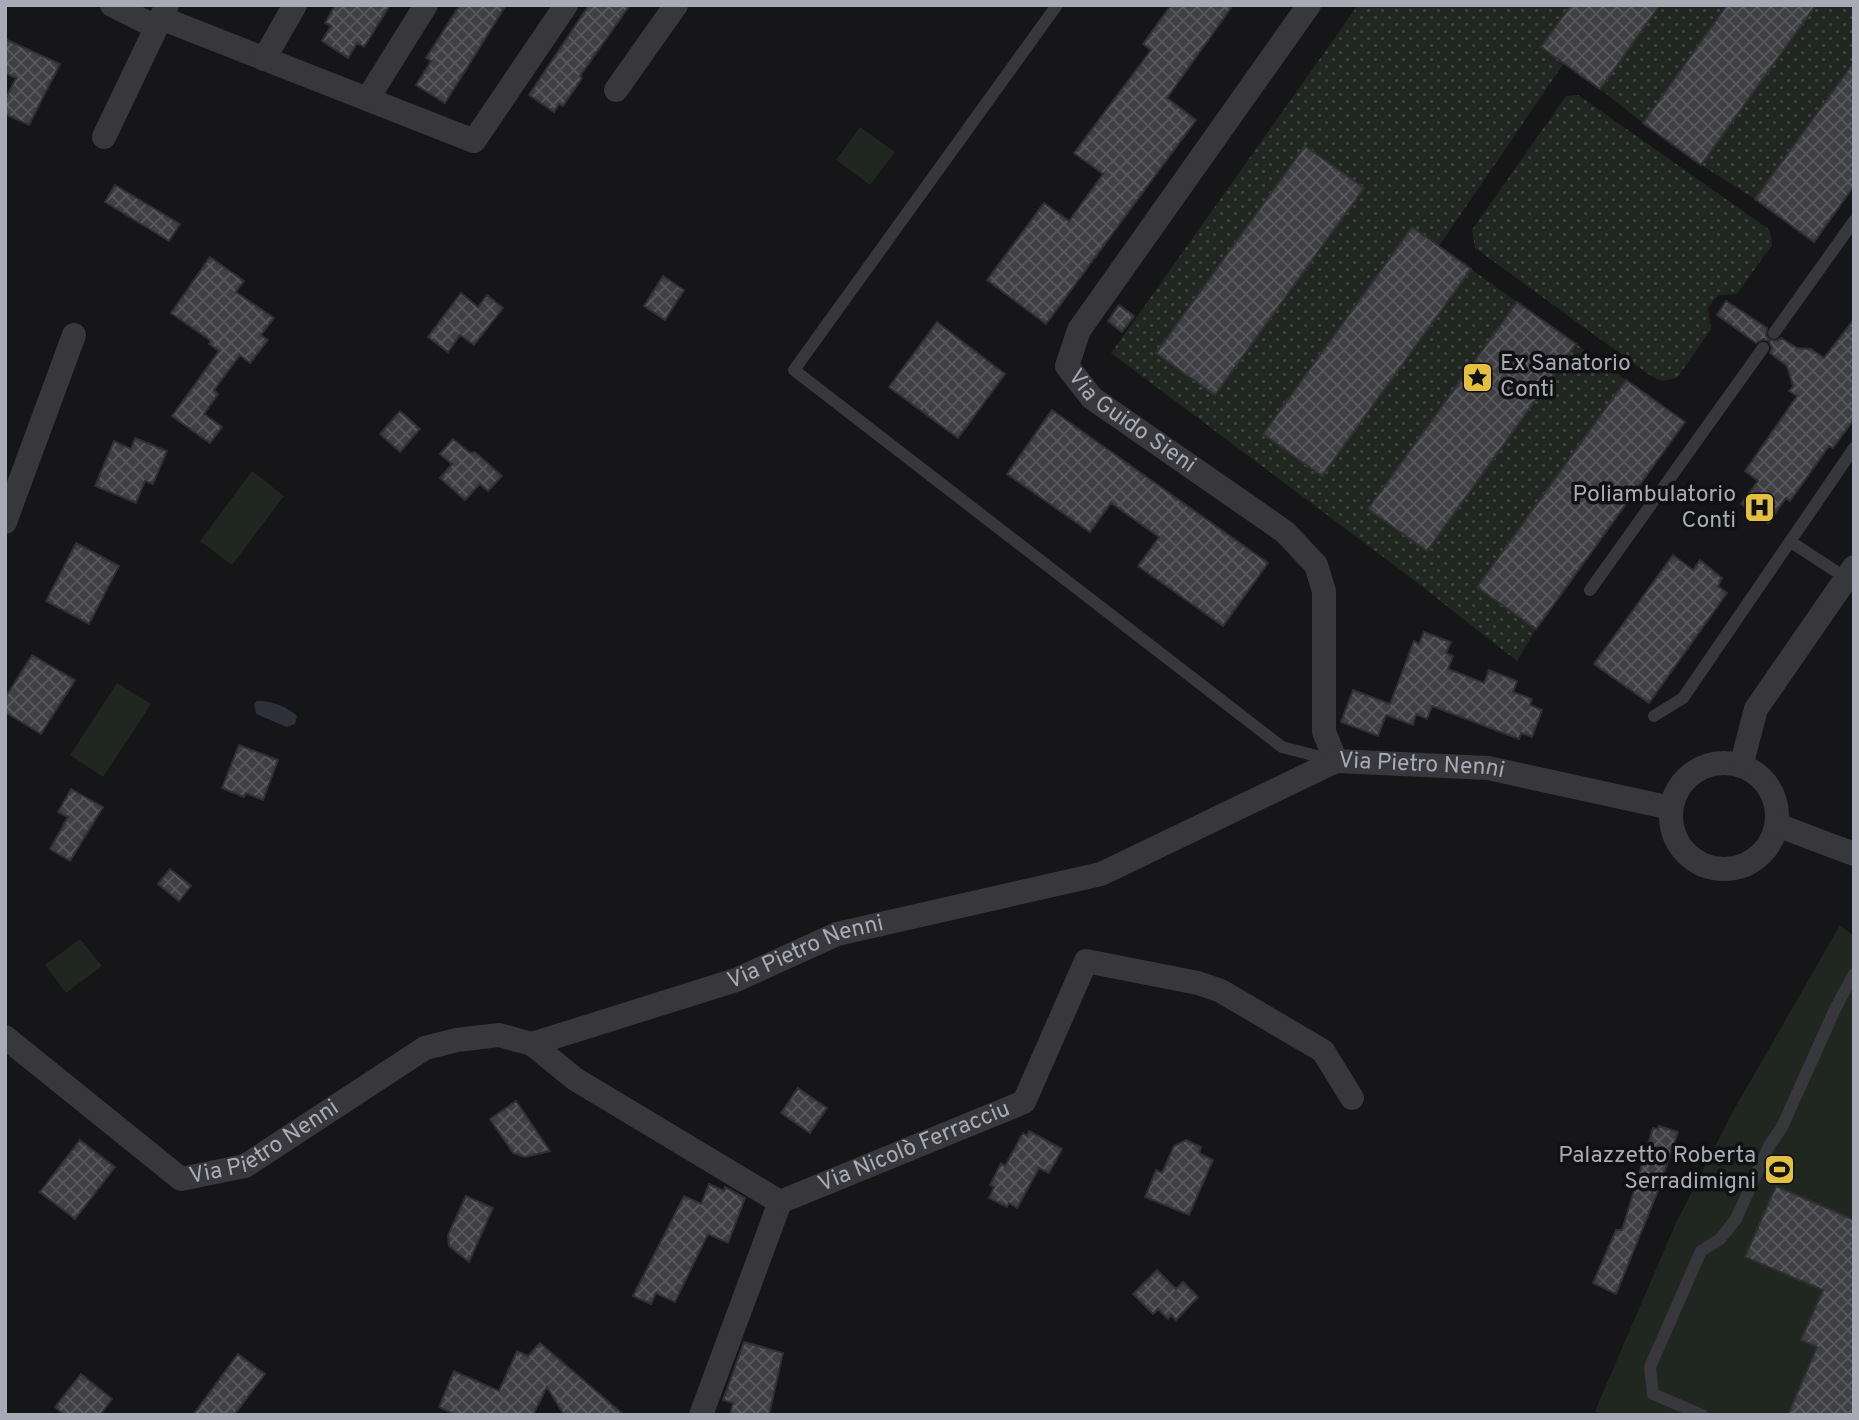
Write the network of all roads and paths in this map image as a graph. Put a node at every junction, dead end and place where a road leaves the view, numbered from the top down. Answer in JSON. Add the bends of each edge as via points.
{"nodes":[{"id":1,"x":112,"y":5,"type":"edge"},
{"id":2,"x":295,"y":5,"type":"edge"},
{"id":3,"x":426,"y":5,"type":"edge"},
{"id":4,"x":566,"y":5,"type":"edge"},
{"id":5,"x":676,"y":5,"type":"edge"},
{"id":6,"x":1057,"y":5,"type":"edge"},
{"id":7,"x":1309,"y":5,"type":"edge"},
{"id":8,"x":162,"y":17,"type":"edge"},
{"id":9,"x":264,"y":60,"type":"junction"},
{"id":10,"x":616,"y":90,"type":"dead end"},
{"id":11,"x":369,"y":98,"type":"junction"},
{"id":12,"x":103,"y":137,"type":"dead end"},
{"id":13,"x":1854,"y":220,"type":"edge"},
{"id":14,"x":1774,"y":332,"type":"dead end"},
{"id":15,"x":74,"y":335,"type":"dead end"},
{"id":16,"x":1763,"y":348,"type":"dead end"},
{"id":17,"x":1854,"y":448,"type":"edge"},
{"id":18,"x":5,"y":522,"type":"edge"},
{"id":19,"x":1791,"y":542,"type":"junction"},
{"id":20,"x":1850,"y":573,"type":"edge"},
{"id":21,"x":1590,"y":590,"type":"dead end"},
{"id":22,"x":1654,"y":716,"type":"dead end"},
{"id":23,"x":1336,"y":761,"type":"junction"},
{"id":24,"x":1741,"y":766,"type":"junction"},
{"id":25,"x":1671,"y":808,"type":"junction"},
{"id":26,"x":1777,"y":825,"type":"junction"},
{"id":27,"x":1854,"y":854,"type":"edge"},
{"id":28,"x":1854,"y":974,"type":"edge"},
{"id":29,"x":5,"y":1037,"type":"edge"},
{"id":30,"x":533,"y":1044,"type":"junction"},
{"id":31,"x":1352,"y":1098,"type":"dead end"},
{"id":32,"x":780,"y":1202,"type":"junction"},
{"id":33,"x":701,"y":1415,"type":"edge"},
{"id":34,"x":1702,"y":1415,"type":"edge"}],
"edges":[{"from":1,"to":8,"type":"street"},
{"from":2,"to":9,"type":"street"},
{"from":3,"to":11,"type":"street"},
{"from":4,"to":11,"type":"street","via":[[474,141]]},
{"from":5,"to":10,"type":"street"},
{"from":6,"to":23,"type":"lane","via":[[794,370],[1282,747]]},
{"from":7,"to":23,"type":"street","name":"Via Guido Sieni","via":[[1079,330],[1068,366],[1092,398],[1285,532],[1316,565],[1324,591],[1324,732]]},
{"from":8,"to":9,"type":"street"},
{"from":8,"to":12,"type":"street"},
{"from":9,"to":11,"type":"street"},
{"from":13,"to":14,"type":"lane"},
{"from":15,"to":18,"type":"street"},
{"from":16,"to":21,"type":"lane"},
{"from":17,"to":19,"type":"lane"},
{"from":19,"to":20,"type":"lane"},
{"from":19,"to":22,"type":"lane","via":[[1683,698]]},
{"from":20,"to":24,"type":"street","via":[[1756,709]]},
{"from":23,"to":25,"type":"street","name":"Via Pietro Nenni","via":[[1488,768]]},
{"from":23,"to":30,"type":"street","name":"Via Pietro Nenni","via":[[1101,874],[837,934],[736,980]]},
{"from":24,"to":25,"type":"street","via":[[1711,764],[1696,770],[1675,793]]},
{"from":24,"to":26,"type":"street","via":[[1766,783],[1777,810]]},
{"from":25,"to":26,"type":"street","via":[[1671,825],[1687,855],[1718,869],[1734,869],[1763,854]]},
{"from":26,"to":27,"type":"street"},
{"from":28,"to":34,"type":"lane","via":[[1737,1219],[1720,1239],[1701,1251],[1650,1367],[1653,1394]]},
{"from":29,"to":30,"type":"street","name":"Via Pietro Nenni","via":[[181,1180],[245,1166],[425,1048],[499,1035]]},
{"from":30,"to":32,"type":"street","via":[[575,1079]]},
{"from":31,"to":32,"type":"street","name":"Via Nicolò Ferracciu","via":[[1323,1051],[1221,991],[1086,961],[1024,1102]]},
{"from":32,"to":33,"type":"street"}]}
